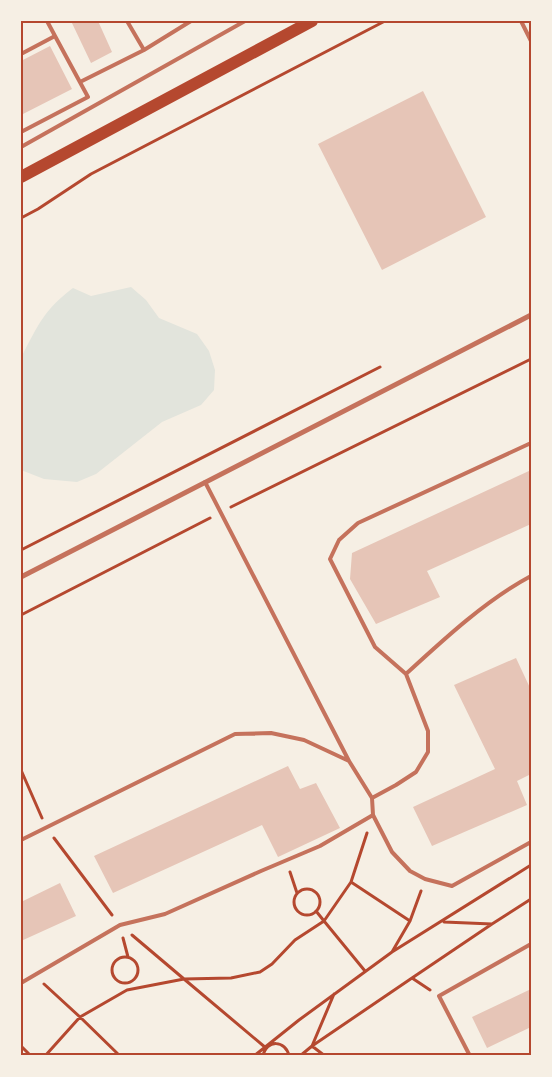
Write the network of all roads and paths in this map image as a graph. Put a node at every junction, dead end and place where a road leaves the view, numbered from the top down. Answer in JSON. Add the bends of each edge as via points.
{"nodes":[{"id":1,"x":47,"y":21,"type":"edge"},
{"id":2,"x":127,"y":21,"type":"edge"},
{"id":3,"x":191,"y":21,"type":"edge"},
{"id":4,"x":245,"y":21,"type":"edge"},
{"id":5,"x":312,"y":21,"type":"edge"},
{"id":6,"x":385,"y":21,"type":"edge"},
{"id":7,"x":521,"y":21,"type":"edge"},
{"id":8,"x":56,"y":36,"type":"junction"},
{"id":9,"x":531,"y":41,"type":"edge"},
{"id":10,"x":144,"y":50,"type":"junction"},
{"id":11,"x":21,"y":54,"type":"edge"},
{"id":12,"x":80,"y":82,"type":"junction"},
{"id":13,"x":21,"y":132,"type":"edge"},
{"id":14,"x":21,"y":147,"type":"edge"},
{"id":15,"x":21,"y":177,"type":"edge"},
{"id":16,"x":21,"y":218,"type":"edge"},
{"id":17,"x":531,"y":315,"type":"edge"},
{"id":18,"x":531,"y":359,"type":"edge"},
{"id":19,"x":380,"y":366,"type":"dead end"},
{"id":20,"x":531,"y":443,"type":"edge"},
{"id":21,"x":205,"y":482,"type":"junction"},
{"id":22,"x":220,"y":513,"type":"junction"},
{"id":23,"x":21,"y":550,"type":"edge"},
{"id":24,"x":531,"y":576,"type":"edge"},
{"id":25,"x":21,"y":577,"type":"edge"},
{"id":26,"x":21,"y":615,"type":"edge"},
{"id":27,"x":406,"y":674,"type":"junction"},
{"id":28,"x":349,"y":760,"type":"junction"},
{"id":29,"x":21,"y":770,"type":"edge"},
{"id":30,"x":372,"y":798,"type":"junction"},
{"id":31,"x":373,"y":816,"type":"junction"},
{"id":32,"x":46,"y":828,"type":"junction"},
{"id":33,"x":21,"y":840,"type":"edge"},
{"id":34,"x":531,"y":842,"type":"edge"},
{"id":35,"x":287,"y":861,"type":"junction"},
{"id":36,"x":531,"y":865,"type":"edge"},
{"id":37,"x":425,"y":879,"type":"junction"},
{"id":38,"x":351,"y":882,"type":"junction"},
{"id":39,"x":297,"y":893,"type":"junction"},
{"id":40,"x":531,"y":899,"type":"edge"},
{"id":41,"x":316,"y":911,"type":"junction"},
{"id":42,"x":324,"y":921,"type":"junction"},
{"id":43,"x":410,"y":921,"type":"junction"},
{"id":44,"x":442,"y":922,"type":"junction"},
{"id":45,"x":492,"y":924,"type":"junction"},
{"id":46,"x":120,"y":925,"type":"junction"},
{"id":47,"x":531,"y":944,"type":"edge"},
{"id":48,"x":392,"y":952,"type":"junction"},
{"id":49,"x":128,"y":957,"type":"junction"},
{"id":50,"x":365,"y":972,"type":"junction"},
{"id":51,"x":34,"y":976,"type":"junction"},
{"id":52,"x":412,"y":978,"type":"junction"},
{"id":53,"x":184,"y":980,"type":"junction"},
{"id":54,"x":21,"y":983,"type":"edge"},
{"id":55,"x":126,"y":984,"type":"junction"},
{"id":56,"x":127,"y":990,"type":"junction"},
{"id":57,"x":334,"y":994,"type":"junction"},
{"id":58,"x":439,"y":996,"type":"junction"},
{"id":59,"x":80,"y":1017,"type":"junction"},
{"id":60,"x":21,"y":1046,"type":"edge"},
{"id":61,"x":312,"y":1046,"type":"junction"},
{"id":62,"x":265,"y":1047,"type":"junction"},
{"id":63,"x":31,"y":1056,"type":"edge"},
{"id":64,"x":45,"y":1056,"type":"edge"},
{"id":65,"x":120,"y":1056,"type":"edge"},
{"id":66,"x":254,"y":1056,"type":"edge"},
{"id":67,"x":263,"y":1056,"type":"edge"},
{"id":68,"x":289,"y":1056,"type":"edge"},
{"id":69,"x":300,"y":1056,"type":"edge"},
{"id":70,"x":325,"y":1056,"type":"edge"},
{"id":71,"x":470,"y":1056,"type":"edge"}],
"edges":[{"from":1,"to":8,"type":"lane"},
{"from":2,"to":10,"type":"lane"},
{"from":3,"to":10,"type":"lane"},
{"from":4,"to":14,"type":"lane"},
{"from":5,"to":15,"type":"main road"},
{"from":6,"to":16,"type":"path","via":[[92,174]]},
{"from":7,"to":9,"type":"lane"},
{"from":8,"to":11,"type":"lane"},
{"from":8,"to":12,"type":"lane"},
{"from":10,"to":12,"type":"lane"},
{"from":12,"to":13,"type":"lane","via":[[88,97]]},
{"from":17,"to":21,"type":"street"},
{"from":18,"to":22,"type":"path"},
{"from":19,"to":23,"type":"path"},
{"from":20,"to":27,"type":"lane","via":[[358,523],[339,540],[330,559],[375,647]]},
{"from":21,"to":22,"type":"lane"},
{"from":21,"to":25,"type":"street"},
{"from":22,"to":26,"type":"path"},
{"from":22,"to":28,"type":"lane"},
{"from":24,"to":27,"type":"lane","via":[[514,585],[445,638]]},
{"from":27,"to":30,"type":"lane","via":[[428,732],[428,752],[416,772]]},
{"from":28,"to":30,"type":"lane"},
{"from":28,"to":32,"type":"lane","via":[[304,740],[272,733],[235,734]]},
{"from":29,"to":32,"type":"path"},
{"from":30,"to":31,"type":"lane"},
{"from":31,"to":35,"type":"lane"},
{"from":31,"to":37,"type":"lane","via":[[392,852],[410,871]]},
{"from":31,"to":38,"type":"path"},
{"from":32,"to":33,"type":"lane"},
{"from":32,"to":46,"type":"path"},
{"from":34,"to":37,"type":"lane","via":[[452,886]]},
{"from":35,"to":39,"type":"path"},
{"from":35,"to":46,"type":"lane","via":[[165,914]]},
{"from":36,"to":44,"type":"path"},
{"from":37,"to":43,"type":"path"},
{"from":38,"to":42,"type":"path"},
{"from":38,"to":43,"type":"path"},
{"from":39,"to":41,"type":"path","via":[[294,902],[300,913],[308,915]]},
{"from":39,"to":41,"type":"path","via":[[304,889],[316,892],[320,899]]},
{"from":40,"to":45,"type":"path"},
{"from":41,"to":42,"type":"path"},
{"from":42,"to":50,"type":"path"},
{"from":42,"to":53,"type":"path","via":[[295,940],[260,972],[231,978]]},
{"from":43,"to":48,"type":"path"},
{"from":44,"to":45,"type":"path"},
{"from":44,"to":48,"type":"path"},
{"from":45,"to":52,"type":"path"},
{"from":46,"to":49,"type":"path"},
{"from":46,"to":51,"type":"lane"},
{"from":46,"to":53,"type":"path"},
{"from":47,"to":58,"type":"lane"},
{"from":48,"to":50,"type":"path"},
{"from":49,"to":55,"type":"path","via":[[135,961],[138,969],[136,977]]},
{"from":49,"to":55,"type":"path","via":[[119,958],[112,969],[114,978]]},
{"from":50,"to":57,"type":"path"},
{"from":51,"to":54,"type":"lane"},
{"from":51,"to":59,"type":"path"},
{"from":52,"to":58,"type":"path"},
{"from":52,"to":61,"type":"path"},
{"from":53,"to":56,"type":"path"},
{"from":53,"to":62,"type":"path"},
{"from":55,"to":56,"type":"path"},
{"from":56,"to":59,"type":"path"},
{"from":57,"to":61,"type":"path"},
{"from":57,"to":62,"type":"path"},
{"from":58,"to":71,"type":"lane"},
{"from":59,"to":64,"type":"path"},
{"from":59,"to":65,"type":"path"},
{"from":60,"to":63,"type":"path"},
{"from":61,"to":69,"type":"path"},
{"from":61,"to":70,"type":"path"},
{"from":62,"to":66,"type":"path"},
{"from":62,"to":67,"type":"path"},
{"from":62,"to":68,"type":"path","via":[[281,1044]]}]}
